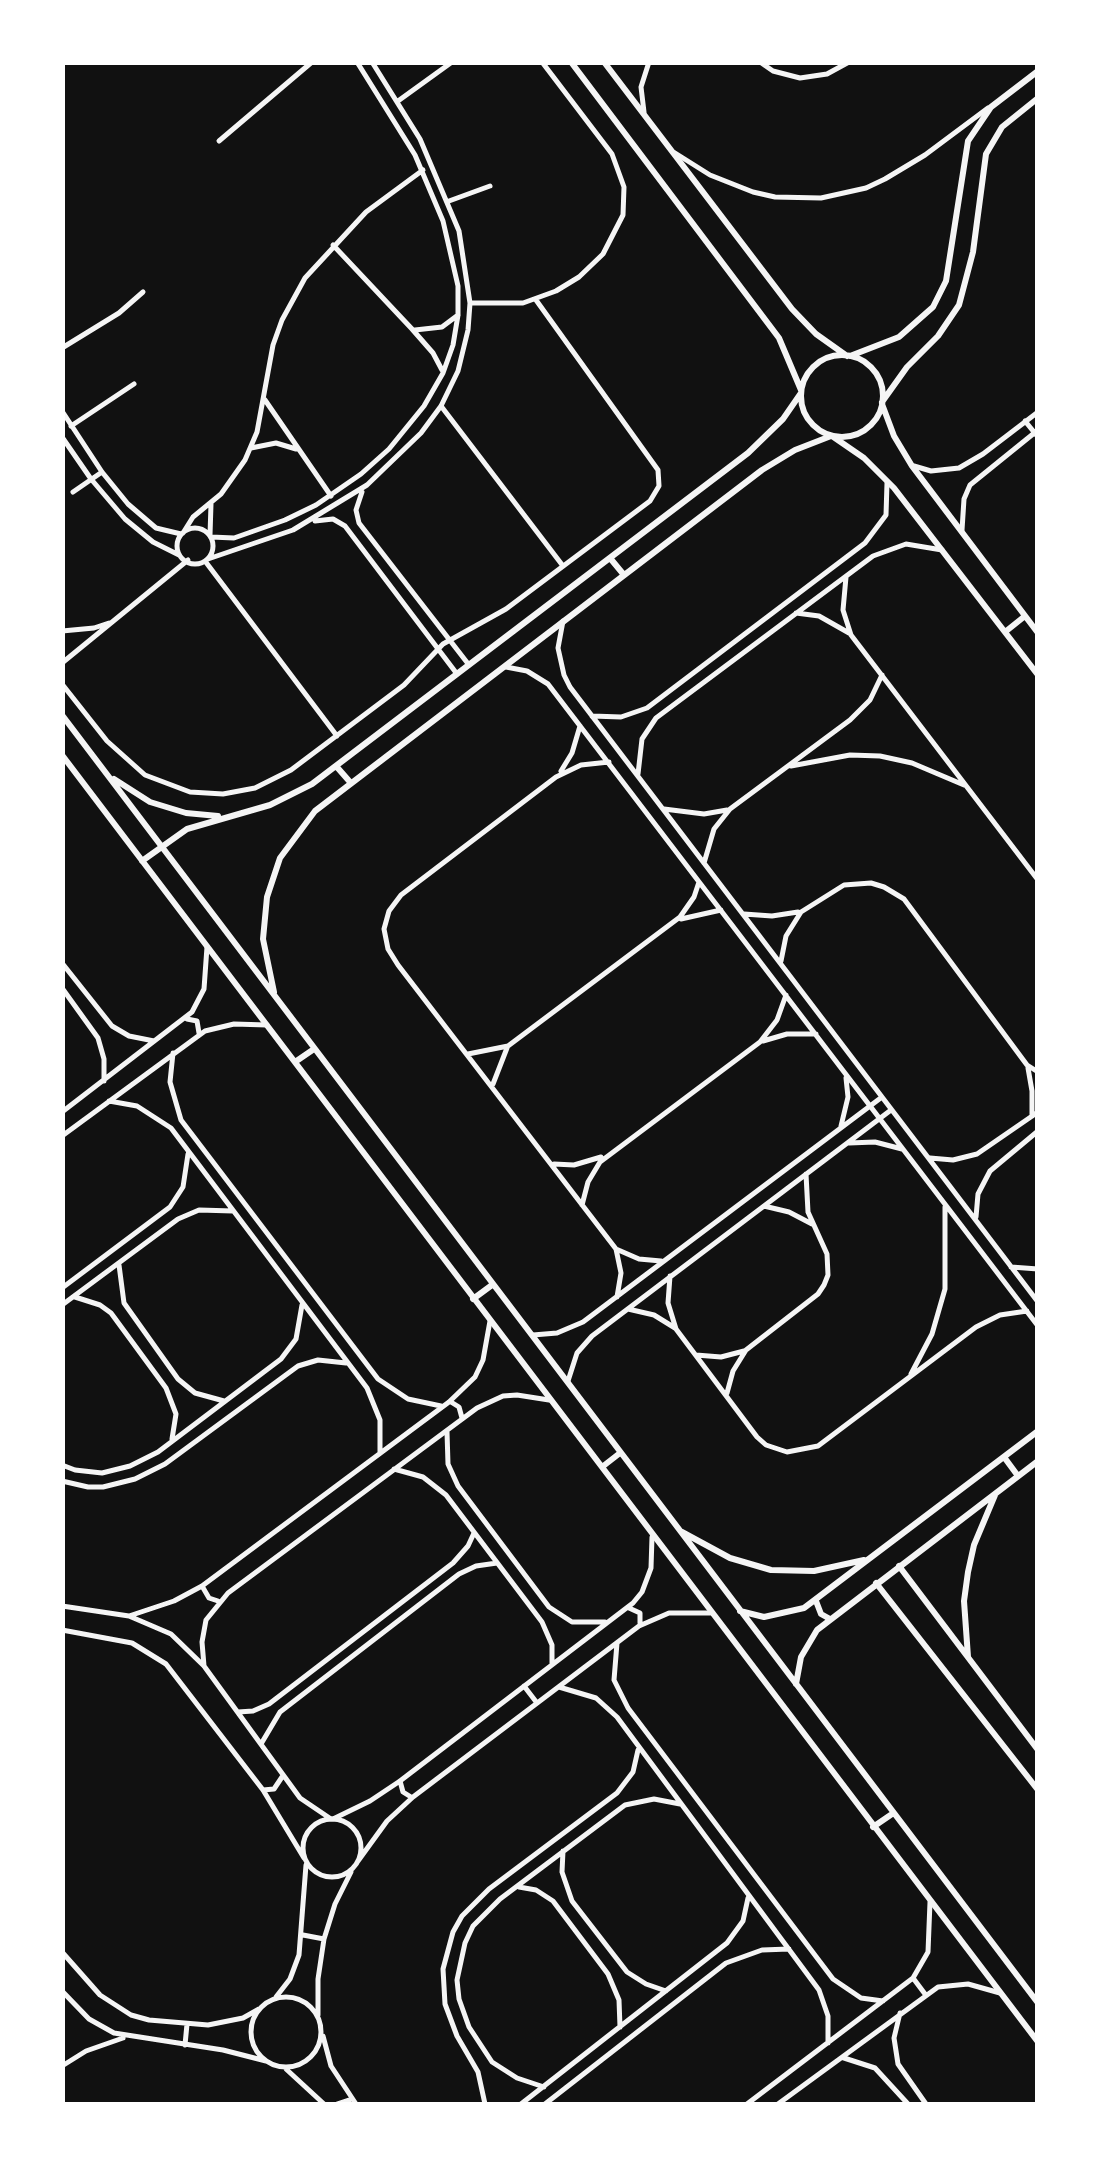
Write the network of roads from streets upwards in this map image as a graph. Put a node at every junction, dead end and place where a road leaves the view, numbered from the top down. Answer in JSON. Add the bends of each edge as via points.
{"nodes":[{"id":1,"x":312,"y":62,"type":"edge"},
{"id":2,"x":357,"y":62,"type":"edge"},
{"id":3,"x":372,"y":62,"type":"edge"},
{"id":4,"x":452,"y":62,"type":"edge"},
{"id":5,"x":542,"y":62,"type":"edge"},
{"id":6,"x":571,"y":62,"type":"edge"},
{"id":7,"x":604,"y":62,"type":"edge"},
{"id":8,"x":649,"y":62,"type":"edge"},
{"id":9,"x":760,"y":62,"type":"edge"},
{"id":10,"x":791,"y":62,"type":"edge"},
{"id":11,"x":816,"y":62,"type":"edge"},
{"id":12,"x":849,"y":62,"type":"edge"},
{"id":13,"x":1038,"y":71,"type":"edge"},
{"id":14,"x":1038,"y":98,"type":"edge"},
{"id":15,"x":398,"y":102,"type":"junction"},
{"id":16,"x":991,"y":106,"type":"junction"},
{"id":17,"x":644,"y":115,"type":"junction"},
{"id":18,"x":219,"y":141,"type":"dead end"},
{"id":19,"x":672,"y":152,"type":"junction"},
{"id":20,"x":422,"y":170,"type":"junction"},
{"id":21,"x":490,"y":186,"type":"dead end"},
{"id":22,"x":448,"y":201,"type":"junction"},
{"id":23,"x":333,"y":245,"type":"junction"},
{"id":24,"x":464,"y":254,"type":"junction"},
{"id":25,"x":453,"y":256,"type":"junction"},
{"id":26,"x":142,"y":292,"type":"dead end"},
{"id":27,"x":536,"y":300,"type":"junction"},
{"id":28,"x":470,"y":303,"type":"junction"},
{"id":29,"x":458,"y":315,"type":"junction"},
{"id":30,"x":412,"y":329,"type":"junction"},
{"id":31,"x":62,"y":348,"type":"edge"},
{"id":32,"x":848,"y":356,"type":"junction"},
{"id":33,"x":443,"y":373,"type":"junction"},
{"id":34,"x":134,"y":384,"type":"dead end"},
{"id":35,"x":801,"y":391,"type":"junction"},
{"id":36,"x":263,"y":397,"type":"junction"},
{"id":37,"x":882,"y":403,"type":"junction"},
{"id":38,"x":440,"y":406,"type":"junction"},
{"id":39,"x":62,"y":411,"type":"edge"},
{"id":40,"x":1038,"y":412,"type":"edge"},
{"id":41,"x":1025,"y":422,"type":"junction"},
{"id":42,"x":71,"y":426,"type":"junction"},
{"id":43,"x":1036,"y":433,"type":"edge"},
{"id":44,"x":832,"y":436,"type":"junction"},
{"id":45,"x":62,"y":437,"type":"edge"},
{"id":46,"x":251,"y":448,"type":"junction"},
{"id":47,"x":390,"y":449,"type":"junction"},
{"id":48,"x":300,"y":450,"type":"junction"},
{"id":49,"x":398,"y":459,"type":"junction"},
{"id":50,"x":912,"y":466,"type":"junction"},
{"id":51,"x":102,"y":472,"type":"junction"},
{"id":52,"x":92,"y":479,"type":"junction"},
{"id":53,"x":886,"y":480,"type":"junction"},
{"id":54,"x":367,"y":485,"type":"junction"},
{"id":55,"x":74,"y":492,"type":"dead end"},
{"id":56,"x":331,"y":496,"type":"junction"},
{"id":57,"x":211,"y":504,"type":"junction"},
{"id":58,"x":357,"y":517,"type":"junction"},
{"id":59,"x":307,"y":523,"type":"junction"},
{"id":60,"x":345,"y":526,"type":"junction"},
{"id":61,"x":182,"y":533,"type":"junction"},
{"id":62,"x":962,"y":533,"type":"junction"},
{"id":63,"x":210,"y":536,"type":"junction"},
{"id":64,"x":942,"y":550,"type":"junction"},
{"id":65,"x":180,"y":555,"type":"junction"},
{"id":66,"x":610,"y":558,"type":"junction"},
{"id":67,"x":188,"y":560,"type":"junction"},
{"id":68,"x":206,"y":560,"type":"junction"},
{"id":69,"x":564,"y":566,"type":"junction"},
{"id":70,"x":624,"y":575,"type":"junction"},
{"id":71,"x":847,"y":575,"type":"junction"},
{"id":72,"x":402,"y":578,"type":"junction"},
{"id":73,"x":391,"y":586,"type":"junction"},
{"id":74,"x":796,"y":613,"type":"junction"},
{"id":75,"x":1025,"y":616,"type":"junction"},
{"id":76,"x":564,"y":621,"type":"junction"},
{"id":77,"x":112,"y":622,"type":"junction"},
{"id":78,"x":62,"y":630,"type":"edge"},
{"id":79,"x":1005,"y":632,"type":"junction"},
{"id":80,"x":1038,"y":633,"type":"edge"},
{"id":81,"x":851,"y":634,"type":"junction"},
{"id":82,"x":450,"y":640,"type":"junction"},
{"id":83,"x":727,"y":648,"type":"junction"},
{"id":84,"x":438,"y":649,"type":"junction"},
{"id":85,"x":734,"y":658,"type":"junction"},
{"id":86,"x":62,"y":663,"type":"edge"},
{"id":87,"x":469,"y":665,"type":"junction"},
{"id":88,"x":502,"y":667,"type":"junction"},
{"id":89,"x":457,"y":674,"type":"junction"},
{"id":90,"x":882,"y":675,"type":"junction"},
{"id":91,"x":1038,"y":675,"type":"edge"},
{"id":92,"x":62,"y":684,"type":"edge"},
{"id":93,"x":570,"y":687,"type":"junction"},
{"id":94,"x":558,"y":696,"type":"junction"},
{"id":95,"x":62,"y":715,"type":"edge"},
{"id":96,"x":592,"y":716,"type":"junction"},
{"id":97,"x":580,"y":724,"type":"junction"},
{"id":98,"x":337,"y":736,"type":"junction"},
{"id":99,"x":62,"y":756,"type":"edge"},
{"id":100,"x":609,"y":762,"type":"junction"},
{"id":101,"x":336,"y":766,"type":"junction"},
{"id":102,"x":788,"y":766,"type":"junction"},
{"id":103,"x":104,"y":771,"type":"junction"},
{"id":104,"x":556,"y":777,"type":"junction"},
{"id":105,"x":638,"y":777,"type":"junction"},
{"id":106,"x":350,"y":782,"type":"junction"},
{"id":107,"x":966,"y":786,"type":"junction"},
{"id":108,"x":663,"y":809,"type":"junction"},
{"id":109,"x":730,"y":809,"type":"junction"},
{"id":110,"x":224,"y":816,"type":"junction"},
{"id":111,"x":160,"y":846,"type":"junction"},
{"id":112,"x":142,"y":861,"type":"junction"},
{"id":113,"x":704,"y":863,"type":"junction"},
{"id":114,"x":1038,"y":880,"type":"edge"},
{"id":115,"x":700,"y":882,"type":"junction"},
{"id":116,"x":721,"y":910,"type":"junction"},
{"id":117,"x":800,"y":912,"type":"junction"},
{"id":118,"x":742,"y":914,"type":"junction"},
{"id":119,"x":673,"y":922,"type":"junction"},
{"id":120,"x":206,"y":946,"type":"junction"},
{"id":121,"x":62,"y":963,"type":"edge"},
{"id":122,"x":781,"y":964,"type":"junction"},
{"id":123,"x":64,"y":991,"type":"edge"},
{"id":124,"x":786,"y":995,"type":"junction"},
{"id":125,"x":275,"y":998,"type":"junction"},
{"id":126,"x":105,"y":1020,"type":"junction"},
{"id":127,"x":184,"y":1020,"type":"junction"},
{"id":128,"x":267,"y":1026,"type":"junction"},
{"id":129,"x":93,"y":1029,"type":"junction"},
{"id":130,"x":816,"y":1034,"type":"junction"},
{"id":131,"x":196,"y":1036,"type":"junction"},
{"id":132,"x":157,"y":1041,"type":"junction"},
{"id":133,"x":760,"y":1042,"type":"junction"},
{"id":134,"x":508,"y":1046,"type":"junction"},
{"id":135,"x":314,"y":1049,"type":"junction"},
{"id":136,"x":173,"y":1054,"type":"junction"},
{"id":137,"x":468,"y":1054,"type":"junction"},
{"id":138,"x":295,"y":1062,"type":"junction"},
{"id":139,"x":1027,"y":1065,"type":"junction"},
{"id":140,"x":1038,"y":1072,"type":"edge"},
{"id":141,"x":846,"y":1075,"type":"junction"},
{"id":142,"x":104,"y":1081,"type":"junction"},
{"id":143,"x":492,"y":1086,"type":"junction"},
{"id":144,"x":882,"y":1097,"type":"junction"},
{"id":145,"x":110,"y":1101,"type":"junction"},
{"id":146,"x":870,"y":1106,"type":"junction"},
{"id":147,"x":892,"y":1110,"type":"junction"},
{"id":148,"x":62,"y":1112,"type":"edge"},
{"id":149,"x":1034,"y":1114,"type":"edge"},
{"id":150,"x":880,"y":1118,"type":"junction"},
{"id":151,"x":180,"y":1120,"type":"junction"},
{"id":152,"x":170,"y":1128,"type":"junction"},
{"id":153,"x":840,"y":1129,"type":"junction"},
{"id":154,"x":1038,"y":1131,"type":"edge"},
{"id":155,"x":62,"y":1136,"type":"edge"},
{"id":156,"x":846,"y":1144,"type":"junction"},
{"id":157,"x":1003,"y":1147,"type":"junction"},
{"id":158,"x":904,"y":1150,"type":"junction"},
{"id":159,"x":188,"y":1151,"type":"junction"},
{"id":160,"x":608,"y":1154,"type":"junction"},
{"id":161,"x":928,"y":1158,"type":"junction"},
{"id":162,"x":551,"y":1164,"type":"junction"},
{"id":163,"x":806,"y":1174,"type":"junction"},
{"id":164,"x":945,"y":1204,"type":"junction"},
{"id":165,"x":582,"y":1205,"type":"junction"},
{"id":166,"x":170,"y":1206,"type":"junction"},
{"id":167,"x":764,"y":1206,"type":"junction"},
{"id":168,"x":233,"y":1211,"type":"junction"},
{"id":169,"x":178,"y":1218,"type":"junction"},
{"id":170,"x":722,"y":1218,"type":"junction"},
{"id":171,"x":976,"y":1220,"type":"junction"},
{"id":172,"x":812,"y":1224,"type":"junction"},
{"id":173,"x":732,"y":1230,"type":"junction"},
{"id":174,"x":280,"y":1250,"type":"junction"},
{"id":175,"x":616,"y":1250,"type":"junction"},
{"id":176,"x":269,"y":1259,"type":"junction"},
{"id":177,"x":120,"y":1262,"type":"junction"},
{"id":178,"x":664,"y":1262,"type":"junction"},
{"id":179,"x":1011,"y":1267,"type":"junction"},
{"id":180,"x":1038,"y":1269,"type":"edge"},
{"id":181,"x":670,"y":1276,"type":"junction"},
{"id":182,"x":492,"y":1285,"type":"junction"},
{"id":183,"x":62,"y":1288,"type":"edge"},
{"id":184,"x":74,"y":1296,"type":"junction"},
{"id":185,"x":618,"y":1297,"type":"junction"},
{"id":186,"x":473,"y":1298,"type":"junction"},
{"id":187,"x":302,"y":1302,"type":"junction"},
{"id":188,"x":1038,"y":1302,"type":"edge"},
{"id":189,"x":62,"y":1306,"type":"edge"},
{"id":190,"x":628,"y":1308,"type":"junction"},
{"id":191,"x":599,"y":1311,"type":"junction"},
{"id":192,"x":1026,"y":1312,"type":"junction"},
{"id":193,"x":131,"y":1314,"type":"junction"},
{"id":194,"x":490,"y":1321,"type":"junction"},
{"id":195,"x":120,"y":1324,"type":"junction"},
{"id":196,"x":608,"y":1324,"type":"junction"},
{"id":197,"x":1038,"y":1326,"type":"edge"},
{"id":198,"x":676,"y":1329,"type":"junction"},
{"id":199,"x":530,"y":1334,"type":"junction"},
{"id":200,"x":746,"y":1350,"type":"junction"},
{"id":201,"x":695,"y":1355,"type":"junction"},
{"id":202,"x":281,"y":1359,"type":"junction"},
{"id":203,"x":348,"y":1364,"type":"junction"},
{"id":204,"x":289,"y":1371,"type":"junction"},
{"id":205,"x":910,"y":1376,"type":"junction"},
{"id":206,"x":178,"y":1379,"type":"junction"},
{"id":207,"x":378,"y":1379,"type":"junction"},
{"id":208,"x":567,"y":1384,"type":"junction"},
{"id":209,"x":166,"y":1388,"type":"junction"},
{"id":210,"x":367,"y":1388,"type":"junction"},
{"id":211,"x":727,"y":1396,"type":"junction"},
{"id":212,"x":550,"y":1400,"type":"junction"},
{"id":213,"x":226,"y":1401,"type":"junction"},
{"id":214,"x":446,"y":1404,"type":"junction"},
{"id":215,"x":462,"y":1418,"type":"junction"},
{"id":216,"x":448,"y":1429,"type":"junction"},
{"id":217,"x":1038,"y":1432,"type":"edge"},
{"id":218,"x":171,"y":1442,"type":"junction"},
{"id":219,"x":379,"y":1454,"type":"junction"},
{"id":220,"x":620,"y":1454,"type":"junction"},
{"id":221,"x":1004,"y":1457,"type":"junction"},
{"id":222,"x":1038,"y":1461,"type":"edge"},
{"id":223,"x":62,"y":1465,"type":"edge"},
{"id":224,"x":602,"y":1467,"type":"junction"},
{"id":225,"x":394,"y":1470,"type":"junction"},
{"id":226,"x":115,"y":1471,"type":"junction"},
{"id":227,"x":1018,"y":1476,"type":"junction"},
{"id":228,"x":62,"y":1481,"type":"edge"},
{"id":229,"x":118,"y":1484,"type":"junction"},
{"id":230,"x":458,"y":1486,"type":"junction"},
{"id":231,"x":996,"y":1492,"type":"junction"},
{"id":232,"x":446,"y":1495,"type":"junction"},
{"id":233,"x":678,"y":1530,"type":"junction"},
{"id":234,"x":474,"y":1532,"type":"junction"},
{"id":235,"x":652,"y":1536,"type":"junction"},
{"id":236,"x":870,"y":1558,"type":"junction"},
{"id":237,"x":498,"y":1563,"type":"junction"},
{"id":238,"x":899,"y":1566,"type":"junction"},
{"id":239,"x":876,"y":1583,"type":"junction"},
{"id":240,"x":202,"y":1586,"type":"junction"},
{"id":241,"x":816,"y":1600,"type":"junction"},
{"id":242,"x":218,"y":1602,"type":"junction"},
{"id":243,"x":63,"y":1606,"type":"edge"},
{"id":244,"x":627,"y":1608,"type":"junction"},
{"id":245,"x":739,"y":1611,"type":"junction"},
{"id":246,"x":555,"y":1613,"type":"junction"},
{"id":247,"x":710,"y":1613,"type":"junction"},
{"id":248,"x":129,"y":1616,"type":"junction"},
{"id":249,"x":830,"y":1619,"type":"junction"},
{"id":250,"x":542,"y":1622,"type":"junction"},
{"id":251,"x":608,"y":1622,"type":"junction"},
{"id":252,"x":639,"y":1626,"type":"junction"},
{"id":253,"x":62,"y":1630,"type":"edge"},
{"id":254,"x":617,"y":1642,"type":"junction"},
{"id":255,"x":968,"y":1658,"type":"junction"},
{"id":256,"x":552,"y":1665,"type":"junction"},
{"id":257,"x":204,"y":1666,"type":"junction"},
{"id":258,"x":524,"y":1686,"type":"junction"},
{"id":259,"x":796,"y":1686,"type":"junction"},
{"id":260,"x":559,"y":1687,"type":"junction"},
{"id":261,"x":537,"y":1703,"type":"junction"},
{"id":262,"x":628,"y":1708,"type":"junction"},
{"id":263,"x":238,"y":1712,"type":"junction"},
{"id":264,"x":617,"y":1717,"type":"junction"},
{"id":265,"x":260,"y":1744,"type":"junction"},
{"id":266,"x":638,"y":1746,"type":"junction"},
{"id":267,"x":1038,"y":1750,"type":"edge"},
{"id":268,"x":283,"y":1775,"type":"junction"},
{"id":269,"x":400,"y":1781,"type":"junction"},
{"id":270,"x":263,"y":1790,"type":"junction"},
{"id":271,"x":1038,"y":1790,"type":"edge"},
{"id":272,"x":617,"y":1793,"type":"junction"},
{"id":273,"x":413,"y":1797,"type":"junction"},
{"id":274,"x":682,"y":1805,"type":"junction"},
{"id":275,"x":626,"y":1806,"type":"junction"},
{"id":276,"x":892,"y":1814,"type":"junction"},
{"id":277,"x":332,"y":1818,"type":"junction"},
{"id":278,"x":873,"y":1826,"type":"junction"},
{"id":279,"x":563,"y":1851,"type":"junction"},
{"id":280,"x":305,"y":1860,"type":"junction"},
{"id":281,"x":358,"y":1861,"type":"junction"},
{"id":282,"x":352,"y":1869,"type":"junction"},
{"id":283,"x":516,"y":1886,"type":"junction"},
{"id":284,"x":749,"y":1895,"type":"junction"},
{"id":285,"x":572,"y":1900,"type":"junction"},
{"id":286,"x":930,"y":1902,"type":"junction"},
{"id":287,"x":560,"y":1908,"type":"junction"},
{"id":288,"x":303,"y":1935,"type":"junction"},
{"id":289,"x":324,"y":1939,"type":"junction"},
{"id":290,"x":789,"y":1949,"type":"junction"},
{"id":291,"x":62,"y":1952,"type":"edge"},
{"id":292,"x":718,"y":1952,"type":"junction"},
{"id":293,"x":726,"y":1963,"type":"junction"},
{"id":294,"x":620,"y":1964,"type":"junction"},
{"id":295,"x":608,"y":1974,"type":"junction"},
{"id":296,"x":913,"y":1978,"type":"junction"},
{"id":297,"x":833,"y":1979,"type":"junction"},
{"id":298,"x":820,"y":1990,"type":"junction"},
{"id":299,"x":62,"y":1991,"type":"edge"},
{"id":300,"x":666,"y":1991,"type":"junction"},
{"id":301,"x":1000,"y":1993,"type":"junction"},
{"id":302,"x":924,"y":1994,"type":"junction"},
{"id":303,"x":274,"y":1999,"type":"junction"},
{"id":304,"x":883,"y":2001,"type":"junction"},
{"id":305,"x":1038,"y":2003,"type":"edge"},
{"id":306,"x":259,"y":2009,"type":"junction"},
{"id":307,"x":901,"y":2012,"type":"junction"},
{"id":308,"x":318,"y":2018,"type":"junction"},
{"id":309,"x":186,"y":2024,"type":"junction"},
{"id":310,"x":321,"y":2028,"type":"junction"},
{"id":311,"x":620,"y":2028,"type":"junction"},
{"id":312,"x":127,"y":2037,"type":"junction"},
{"id":313,"x":1038,"y":2042,"type":"edge"},
{"id":314,"x":828,"y":2043,"type":"junction"},
{"id":315,"x":185,"y":2044,"type":"junction"},
{"id":316,"x":598,"y":2045,"type":"junction"},
{"id":317,"x":607,"y":2056,"type":"junction"},
{"id":318,"x":841,"y":2058,"type":"junction"},
{"id":319,"x":266,"y":2062,"type":"junction"},
{"id":320,"x":492,"y":2062,"type":"junction"},
{"id":321,"x":62,"y":2066,"type":"edge"},
{"id":322,"x":284,"y":2068,"type":"junction"},
{"id":323,"x":478,"y":2072,"type":"junction"},
{"id":324,"x":904,"y":2076,"type":"junction"},
{"id":325,"x":892,"y":2084,"type":"junction"},
{"id":326,"x":544,"y":2087,"type":"junction"},
{"id":327,"x":354,"y":2102,"type":"edge"},
{"id":328,"x":324,"y":2104,"type":"edge"},
{"id":329,"x":338,"y":2104,"type":"edge"},
{"id":330,"x":485,"y":2104,"type":"edge"},
{"id":331,"x":521,"y":2104,"type":"edge"},
{"id":332,"x":545,"y":2104,"type":"edge"},
{"id":333,"x":747,"y":2104,"type":"edge"},
{"id":334,"x":778,"y":2104,"type":"edge"},
{"id":335,"x":908,"y":2104,"type":"edge"},
{"id":336,"x":926,"y":2104,"type":"edge"}],
"edges":[{"from":1,"to":18,"type":"street"},
{"from":2,"to":20,"type":"street"},
{"from":3,"to":15,"type":"street"},
{"from":4,"to":15,"type":"street"},
{"from":5,"to":27,"type":"street","via":[[612,154],[625,204],[612,241],[592,266]]},
{"from":6,"to":35,"type":"street","via":[[770,326]]},
{"from":7,"to":17,"type":"street"},
{"from":8,"to":17,"type":"street","via":[[641,86]]},
{"from":9,"to":12,"type":"street","via":[[800,78]]},
{"from":10,"to":11,"type":"street"},
{"from":13,"to":16,"type":"street"},
{"from":14,"to":37,"type":"street","via":[[1002,127],[986,154],[974,252],[959,305]]},
{"from":15,"to":22,"type":"street"},
{"from":16,"to":19,"type":"street","via":[[906,168],[866,188],[821,198],[752,192]]},
{"from":16,"to":32,"type":"street","via":[[968,141],[946,280],[933,308],[900,337]]},
{"from":17,"to":19,"type":"street"},
{"from":19,"to":32,"type":"street","via":[[804,323]]},
{"from":20,"to":23,"type":"street"},
{"from":20,"to":25,"type":"street"},
{"from":21,"to":22,"type":"street"},
{"from":22,"to":24,"type":"street"},
{"from":23,"to":30,"type":"street"},
{"from":23,"to":36,"type":"street","via":[[282,320]]},
{"from":24,"to":25,"type":"street"},
{"from":24,"to":28,"type":"street"},
{"from":25,"to":29,"type":"street"},
{"from":26,"to":31,"type":"street"},
{"from":27,"to":28,"type":"street"},
{"from":27,"to":69,"type":"street","via":[[660,478],[650,500]]},
{"from":28,"to":38,"type":"street","via":[[464,352]]},
{"from":29,"to":30,"type":"street","via":[[433,330]]},
{"from":29,"to":33,"type":"street"},
{"from":30,"to":33,"type":"street"},
{"from":32,"to":35,"type":"street","via":[[817,364]]},
{"from":32,"to":37,"type":"street","via":[[876,372]]},
{"from":33,"to":47,"type":"street"},
{"from":34,"to":42,"type":"street"},
{"from":35,"to":44,"type":"street","via":[[808,420]]},
{"from":35,"to":66,"type":"street","via":[[761,443]]},
{"from":36,"to":46,"type":"street"},
{"from":36,"to":48,"type":"street"},
{"from":37,"to":44,"type":"street","via":[[864,431]]},
{"from":37,"to":50,"type":"street"},
{"from":38,"to":49,"type":"street"},
{"from":38,"to":69,"type":"street"},
{"from":39,"to":42,"type":"street"},
{"from":40,"to":41,"type":"street"},
{"from":41,"to":43,"type":"street"},
{"from":41,"to":50,"type":"street","via":[[959,468]]},
{"from":42,"to":51,"type":"street"},
{"from":43,"to":62,"type":"street","via":[[970,486]]},
{"from":44,"to":53,"type":"street"},
{"from":44,"to":70,"type":"street","via":[[762,470]]},
{"from":45,"to":52,"type":"street"},
{"from":46,"to":48,"type":"street","via":[[276,443]]},
{"from":46,"to":57,"type":"street"},
{"from":47,"to":49,"type":"street"},
{"from":47,"to":56,"type":"street"},
{"from":48,"to":56,"type":"street"},
{"from":49,"to":54,"type":"street"},
{"from":50,"to":62,"type":"street"},
{"from":51,"to":52,"type":"street"},
{"from":51,"to":61,"type":"street","via":[[149,523]]},
{"from":52,"to":55,"type":"street"},
{"from":52,"to":65,"type":"street","via":[[138,530]]},
{"from":53,"to":64,"type":"street"},
{"from":53,"to":83,"type":"street","via":[[886,515],[874,536]]},
{"from":54,"to":58,"type":"street"},
{"from":54,"to":59,"type":"street"},
{"from":56,"to":63,"type":"street","via":[[253,532]]},
{"from":57,"to":61,"type":"street"},
{"from":57,"to":63,"type":"street"},
{"from":58,"to":60,"type":"street"},
{"from":58,"to":72,"type":"street"},
{"from":59,"to":60,"type":"street","via":[[326,519]]},
{"from":59,"to":68,"type":"street"},
{"from":60,"to":73,"type":"street"},
{"from":61,"to":63,"type":"street"},
{"from":61,"to":65,"type":"street","via":[[175,546]]},
{"from":62,"to":75,"type":"street"},
{"from":63,"to":68,"type":"street","via":[[215,546]]},
{"from":64,"to":71,"type":"street","via":[[894,546]]},
{"from":64,"to":79,"type":"street"},
{"from":65,"to":67,"type":"street"},
{"from":66,"to":70,"type":"street"},
{"from":66,"to":87,"type":"street"},
{"from":67,"to":68,"type":"street"},
{"from":67,"to":77,"type":"street"},
{"from":68,"to":98,"type":"street"},
{"from":69,"to":82,"type":"street","via":[[485,624]]},
{"from":70,"to":76,"type":"street"},
{"from":71,"to":74,"type":"street"},
{"from":71,"to":81,"type":"street","via":[[843,610]]},
{"from":72,"to":73,"type":"street"},
{"from":72,"to":82,"type":"street"},
{"from":73,"to":84,"type":"street"},
{"from":74,"to":81,"type":"street","via":[[819,616]]},
{"from":74,"to":85,"type":"street"},
{"from":75,"to":79,"type":"street"},
{"from":75,"to":80,"type":"street"},
{"from":76,"to":88,"type":"street"},
{"from":76,"to":93,"type":"street","via":[[560,662]]},
{"from":77,"to":78,"type":"street"},
{"from":77,"to":86,"type":"street"},
{"from":79,"to":91,"type":"street"},
{"from":81,"to":90,"type":"street"},
{"from":82,"to":84,"type":"street"},
{"from":82,"to":87,"type":"street"},
{"from":83,"to":85,"type":"street"},
{"from":83,"to":96,"type":"street","via":[[647,708],[621,717]]},
{"from":84,"to":89,"type":"street"},
{"from":84,"to":98,"type":"street","via":[[404,685]]},
{"from":85,"to":105,"type":"street","via":[[648,728],[638,751]]},
{"from":87,"to":89,"type":"street"},
{"from":88,"to":94,"type":"street","via":[[539,676]]},
{"from":88,"to":106,"type":"street"},
{"from":89,"to":101,"type":"street"},
{"from":90,"to":102,"type":"street","via":[[861,711]]},
{"from":90,"to":107,"type":"street"},
{"from":92,"to":98,"type":"street","via":[[132,765],[190,792],[223,794],[270,782]]},
{"from":93,"to":94,"type":"street"},
{"from":93,"to":96,"type":"street"},
{"from":94,"to":97,"type":"street"},
{"from":95,"to":103,"type":"street"},
{"from":96,"to":105,"type":"street"},
{"from":97,"to":100,"type":"street"},
{"from":97,"to":104,"type":"street"},
{"from":99,"to":112,"type":"street"},
{"from":100,"to":104,"type":"street"},
{"from":100,"to":115,"type":"street"},
{"from":101,"to":106,"type":"street"},
{"from":101,"to":110,"type":"street","via":[[292,796]]},
{"from":102,"to":107,"type":"street","via":[[880,756]]},
{"from":102,"to":109,"type":"street"},
{"from":103,"to":110,"type":"street","via":[[150,802]]},
{"from":103,"to":111,"type":"street"},
{"from":104,"to":137,"type":"street","via":[[401,895],[386,920],[392,957]]},
{"from":105,"to":108,"type":"street"},
{"from":106,"to":125,"type":"street","via":[[303,824],[272,878],[263,939]]},
{"from":107,"to":114,"type":"street"},
{"from":108,"to":109,"type":"street"},
{"from":108,"to":113,"type":"street"},
{"from":109,"to":113,"type":"street","via":[[714,828]]},
{"from":110,"to":111,"type":"street"},
{"from":111,"to":112,"type":"street"},
{"from":111,"to":125,"type":"street"},
{"from":112,"to":120,"type":"street"},
{"from":113,"to":118,"type":"street"},
{"from":115,"to":116,"type":"street"},
{"from":115,"to":119,"type":"street"},
{"from":116,"to":119,"type":"street"},
{"from":116,"to":124,"type":"street"},
{"from":117,"to":118,"type":"street"},
{"from":117,"to":122,"type":"street"},
{"from":117,"to":139,"type":"street","via":[[844,885],[871,883],[896,893]]},
{"from":118,"to":122,"type":"street"},
{"from":119,"to":134,"type":"street"},
{"from":120,"to":127,"type":"street","via":[[204,989]]},
{"from":120,"to":128,"type":"street"},
{"from":121,"to":126,"type":"street"},
{"from":122,"to":144,"type":"street"},
{"from":123,"to":129,"type":"street"},
{"from":124,"to":130,"type":"street"},
{"from":124,"to":133,"type":"street"},
{"from":125,"to":135,"type":"street"},
{"from":126,"to":129,"type":"street"},
{"from":126,"to":132,"type":"street","via":[[129,1036]]},
{"from":127,"to":131,"type":"street","via":[[197,1021]]},
{"from":127,"to":132,"type":"street"},
{"from":128,"to":131,"type":"street","via":[[220,1026]]},
{"from":128,"to":138,"type":"street"},
{"from":129,"to":142,"type":"street"},
{"from":130,"to":133,"type":"street"},
{"from":130,"to":141,"type":"street"},
{"from":131,"to":136,"type":"street"},
{"from":132,"to":142,"type":"street"},
{"from":133,"to":160,"type":"street"},
{"from":134,"to":137,"type":"street"},
{"from":134,"to":143,"type":"street"},
{"from":135,"to":138,"type":"street"},
{"from":135,"to":182,"type":"street"},
{"from":136,"to":145,"type":"street"},
{"from":136,"to":151,"type":"street","via":[[170,1082]]},
{"from":137,"to":143,"type":"street"},
{"from":138,"to":186,"type":"street"},
{"from":139,"to":140,"type":"street"},
{"from":139,"to":149,"type":"street"},
{"from":141,"to":146,"type":"street"},
{"from":141,"to":153,"type":"street"},
{"from":142,"to":148,"type":"street"},
{"from":143,"to":162,"type":"street"},
{"from":144,"to":146,"type":"street"},
{"from":144,"to":147,"type":"street"},
{"from":145,"to":152,"type":"street","via":[[150,1112]]},
{"from":145,"to":155,"type":"street"},
{"from":146,"to":150,"type":"street"},
{"from":146,"to":153,"type":"street"},
{"from":147,"to":150,"type":"street"},
{"from":147,"to":161,"type":"street"},
{"from":149,"to":157,"type":"street"},
{"from":150,"to":156,"type":"street"},
{"from":150,"to":158,"type":"street"},
{"from":151,"to":152,"type":"street"},
{"from":151,"to":174,"type":"street"},
{"from":152,"to":159,"type":"street"},
{"from":153,"to":170,"type":"street"},
{"from":154,"to":157,"type":"street"},
{"from":156,"to":158,"type":"street","via":[[876,1142]]},
{"from":156,"to":163,"type":"street"},
{"from":157,"to":161,"type":"street","via":[[965,1158]]},
{"from":157,"to":171,"type":"street","via":[[983,1182]]},
{"from":158,"to":164,"type":"street"},
{"from":159,"to":166,"type":"street","via":[[183,1187]]},
{"from":159,"to":168,"type":"street"},
{"from":160,"to":162,"type":"street","via":[[586,1163]]},
{"from":160,"to":165,"type":"street","via":[[593,1172]]},
{"from":161,"to":171,"type":"street"},
{"from":162,"to":165,"type":"street"},
{"from":163,"to":167,"type":"street"},
{"from":163,"to":172,"type":"street"},
{"from":164,"to":192,"type":"street"},
{"from":164,"to":205,"type":"street","via":[[945,1289]]},
{"from":165,"to":175,"type":"street"},
{"from":166,"to":169,"type":"street"},
{"from":166,"to":183,"type":"street"},
{"from":167,"to":172,"type":"street"},
{"from":167,"to":173,"type":"street"},
{"from":168,"to":169,"type":"street","via":[[199,1210]]},
{"from":168,"to":176,"type":"street"},
{"from":169,"to":177,"type":"street"},
{"from":170,"to":173,"type":"street"},
{"from":170,"to":178,"type":"street"},
{"from":171,"to":179,"type":"street"},
{"from":172,"to":200,"type":"street","via":[[827,1254],[824,1285]]},
{"from":173,"to":181,"type":"street"},
{"from":174,"to":176,"type":"street"},
{"from":174,"to":207,"type":"street"},
{"from":175,"to":178,"type":"street"},
{"from":175,"to":185,"type":"street"},
{"from":176,"to":187,"type":"street"},
{"from":177,"to":184,"type":"street"},
{"from":177,"to":193,"type":"street","via":[[120,1290]]},
{"from":178,"to":185,"type":"street"},
{"from":179,"to":180,"type":"street"},
{"from":179,"to":188,"type":"street"},
{"from":181,"to":190,"type":"street"},
{"from":181,"to":198,"type":"street","via":[[668,1304]]},
{"from":182,"to":186,"type":"street"},
{"from":182,"to":199,"type":"street"},
{"from":184,"to":189,"type":"street"},
{"from":184,"to":195,"type":"street"},
{"from":185,"to":191,"type":"street"},
{"from":186,"to":194,"type":"street"},
{"from":187,"to":202,"type":"street","via":[[301,1328]]},
{"from":187,"to":203,"type":"street"},
{"from":190,"to":196,"type":"street"},
{"from":190,"to":198,"type":"street"},
{"from":191,"to":196,"type":"street"},
{"from":191,"to":199,"type":"street","via":[[557,1334]]},
{"from":192,"to":197,"type":"street"},
{"from":192,"to":205,"type":"street","via":[[987,1320]]},
{"from":193,"to":195,"type":"street"},
{"from":193,"to":206,"type":"street"},
{"from":194,"to":212,"type":"street"},
{"from":194,"to":214,"type":"street","via":[[483,1360]]},
{"from":195,"to":209,"type":"street"},
{"from":196,"to":208,"type":"street","via":[[577,1353]]},
{"from":198,"to":201,"type":"street"},
{"from":199,"to":208,"type":"street"},
{"from":200,"to":201,"type":"street"},
{"from":200,"to":211,"type":"street"},
{"from":201,"to":211,"type":"street"},
{"from":202,"to":204,"type":"street"},
{"from":202,"to":213,"type":"street"},
{"from":203,"to":204,"type":"street","via":[[318,1360]]},
{"from":203,"to":210,"type":"street"},
{"from":204,"to":229,"type":"street","via":[[165,1464]]},
{"from":205,"to":211,"type":"street","via":[[818,1446],[798,1452],[766,1444]]},
{"from":206,"to":209,"type":"street"},
{"from":206,"to":213,"type":"street","via":[[205,1398]]},
{"from":207,"to":210,"type":"street"},
{"from":207,"to":214,"type":"street","via":[[408,1399]]},
{"from":208,"to":220,"type":"street"},
{"from":209,"to":218,"type":"street","via":[[176,1414]]},
{"from":210,"to":219,"type":"street","via":[[380,1420]]},
{"from":212,"to":215,"type":"street","via":[[503,1396]]},
{"from":212,"to":224,"type":"street"},
{"from":213,"to":218,"type":"street"},
{"from":214,"to":215,"type":"street","via":[[459,1407]]},
{"from":214,"to":219,"type":"street"},
{"from":215,"to":216,"type":"street"},
{"from":216,"to":225,"type":"street"},
{"from":216,"to":230,"type":"street","via":[[446,1453]]},
{"from":217,"to":221,"type":"street"},
{"from":218,"to":226,"type":"street"},
{"from":219,"to":240,"type":"street"},
{"from":220,"to":224,"type":"street"},
{"from":220,"to":233,"type":"street"},
{"from":221,"to":227,"type":"street"},
{"from":221,"to":236,"type":"street"},
{"from":222,"to":227,"type":"street"},
{"from":223,"to":226,"type":"street"},
{"from":224,"to":235,"type":"street"},
{"from":225,"to":232,"type":"street","via":[[423,1477]]},
{"from":225,"to":242,"type":"street"},
{"from":226,"to":229,"type":"street"},
{"from":227,"to":231,"type":"street"},
{"from":228,"to":229,"type":"street"},
{"from":230,"to":232,"type":"street"},
{"from":230,"to":246,"type":"street"},
{"from":231,"to":238,"type":"street"},
{"from":231,"to":255,"type":"street","via":[[968,1572]]},
{"from":232,"to":234,"type":"street"},
{"from":233,"to":236,"type":"street","via":[[730,1558],[771,1570],[828,1569]]},
{"from":233,"to":245,"type":"street"},
{"from":234,"to":237,"type":"street"},
{"from":234,"to":263,"type":"street","via":[[453,1562],[269,1704]]},
{"from":235,"to":244,"type":"street","via":[[648,1580]]},
{"from":235,"to":247,"type":"street"},
{"from":236,"to":241,"type":"street"},
{"from":237,"to":250,"type":"street"},
{"from":237,"to":265,"type":"street","via":[[459,1574],[280,1712]]},
{"from":238,"to":239,"type":"street"},
{"from":238,"to":255,"type":"street"},
{"from":239,"to":249,"type":"street"},
{"from":239,"to":271,"type":"street"},
{"from":240,"to":242,"type":"street"},
{"from":240,"to":248,"type":"street"},
{"from":241,"to":245,"type":"street","via":[[778,1616]]},
{"from":241,"to":249,"type":"street"},
{"from":242,"to":257,"type":"street","via":[[203,1630]]},
{"from":243,"to":248,"type":"street"},
{"from":244,"to":251,"type":"street"},
{"from":244,"to":252,"type":"street","via":[[640,1613]]},
{"from":245,"to":259,"type":"street"},
{"from":246,"to":250,"type":"street"},
{"from":246,"to":251,"type":"street","via":[[572,1622]]},
{"from":247,"to":252,"type":"street","via":[[670,1613]]},
{"from":247,"to":278,"type":"street"},
{"from":248,"to":257,"type":"street","via":[[171,1634]]},
{"from":249,"to":259,"type":"street","via":[[808,1642]]},
{"from":250,"to":256,"type":"street"},
{"from":251,"to":256,"type":"street"},
{"from":252,"to":254,"type":"street"},
{"from":253,"to":270,"type":"street","via":[[132,1644],[156,1656]]},
{"from":254,"to":260,"type":"street"},
{"from":254,"to":262,"type":"street","via":[[614,1680]]},
{"from":255,"to":267,"type":"street"},
{"from":256,"to":258,"type":"street"},
{"from":257,"to":263,"type":"street"},
{"from":258,"to":261,"type":"street"},
{"from":258,"to":269,"type":"street"},
{"from":259,"to":276,"type":"street"},
{"from":260,"to":261,"type":"street"},
{"from":260,"to":264,"type":"street","via":[[596,1698]]},
{"from":261,"to":273,"type":"street"},
{"from":262,"to":264,"type":"street"},
{"from":262,"to":297,"type":"street"},
{"from":263,"to":265,"type":"street"},
{"from":264,"to":266,"type":"street"},
{"from":265,"to":268,"type":"street"},
{"from":266,"to":272,"type":"street","via":[[633,1772]]},
{"from":266,"to":274,"type":"street"},
{"from":268,"to":270,"type":"street","via":[[279,1786]]},
{"from":268,"to":277,"type":"street","via":[[307,1804]]},
{"from":269,"to":273,"type":"street"},
{"from":269,"to":277,"type":"street"},
{"from":270,"to":280,"type":"street"},
{"from":272,"to":275,"type":"street"},
{"from":272,"to":323,"type":"street","via":[[488,1889],[452,1932],[443,1969],[445,2004]]},
{"from":273,"to":281,"type":"street"},
{"from":274,"to":275,"type":"street","via":[[654,1800]]},
{"from":274,"to":284,"type":"street"},
{"from":275,"to":279,"type":"street"},
{"from":276,"to":278,"type":"street"},
{"from":276,"to":305,"type":"street"},
{"from":277,"to":280,"type":"street","via":[[307,1832]]},
{"from":277,"to":281,"type":"street","via":[[357,1833]]},
{"from":278,"to":286,"type":"street"},
{"from":279,"to":283,"type":"street"},
{"from":279,"to":285,"type":"street"},
{"from":280,"to":282,"type":"street","via":[[327,1877]]},
{"from":280,"to":288,"type":"street"},
{"from":281,"to":282,"type":"street"},
{"from":282,"to":289,"type":"street"},
{"from":283,"to":287,"type":"street","via":[[536,1890]]},
{"from":283,"to":320,"type":"street","via":[[474,1926],[459,1961],[463,2014]]},
{"from":284,"to":290,"type":"street"},
{"from":284,"to":292,"type":"street","via":[[743,1921]]},
{"from":285,"to":287,"type":"street"},
{"from":285,"to":294,"type":"street"},
{"from":286,"to":296,"type":"street","via":[[928,1952]]},
{"from":286,"to":301,"type":"street"},
{"from":287,"to":295,"type":"street"},
{"from":288,"to":289,"type":"street"},
{"from":288,"to":303,"type":"street","via":[[296,1967]]},
{"from":289,"to":308,"type":"street"},
{"from":290,"to":293,"type":"street"},
{"from":290,"to":298,"type":"street"},
{"from":291,"to":309,"type":"street","via":[[115,2006],[149,2020]]},
{"from":292,"to":293,"type":"street"},
{"from":292,"to":300,"type":"street"},
{"from":293,"to":317,"type":"street"},
{"from":294,"to":295,"type":"street"},
{"from":294,"to":300,"type":"street"},
{"from":295,"to":311,"type":"street"},
{"from":296,"to":302,"type":"street"},
{"from":296,"to":304,"type":"street"},
{"from":297,"to":298,"type":"street"},
{"from":297,"to":304,"type":"street","via":[[861,1998]]},
{"from":298,"to":314,"type":"street"},
{"from":299,"to":312,"type":"street","via":[[89,2019]]},
{"from":300,"to":311,"type":"street"},
{"from":301,"to":302,"type":"street","via":[[953,1983]]},
{"from":301,"to":313,"type":"street"},
{"from":302,"to":307,"type":"street"},
{"from":303,"to":306,"type":"street"},
{"from":303,"to":308,"type":"street","via":[[305,2002]]},
{"from":304,"to":314,"type":"street"},
{"from":306,"to":309,"type":"street","via":[[226,2023]]},
{"from":306,"to":319,"type":"street","via":[[252,2043]]},
{"from":307,"to":318,"type":"street"},
{"from":307,"to":324,"type":"street","via":[[894,2051]]},
{"from":308,"to":310,"type":"street"},
{"from":309,"to":315,"type":"street"},
{"from":310,"to":322,"type":"street","via":[[307,2061]]},
{"from":310,"to":327,"type":"street","via":[[332,2066]]},
{"from":311,"to":316,"type":"street"},
{"from":312,"to":315,"type":"street"},
{"from":312,"to":321,"type":"street"},
{"from":314,"to":333,"type":"street"},
{"from":315,"to":319,"type":"street"},
{"from":316,"to":317,"type":"street"},
{"from":316,"to":326,"type":"street"},
{"from":317,"to":332,"type":"street"},
{"from":318,"to":325,"type":"street","via":[[876,2068]]},
{"from":318,"to":334,"type":"street"},
{"from":319,"to":322,"type":"street"},
{"from":320,"to":323,"type":"street"},
{"from":320,"to":326,"type":"street"},
{"from":322,"to":328,"type":"street"},
{"from":323,"to":330,"type":"street"},
{"from":324,"to":325,"type":"street"},
{"from":324,"to":336,"type":"street"},
{"from":325,"to":335,"type":"street"},
{"from":326,"to":331,"type":"street"},
{"from":327,"to":329,"type":"street"}]}
